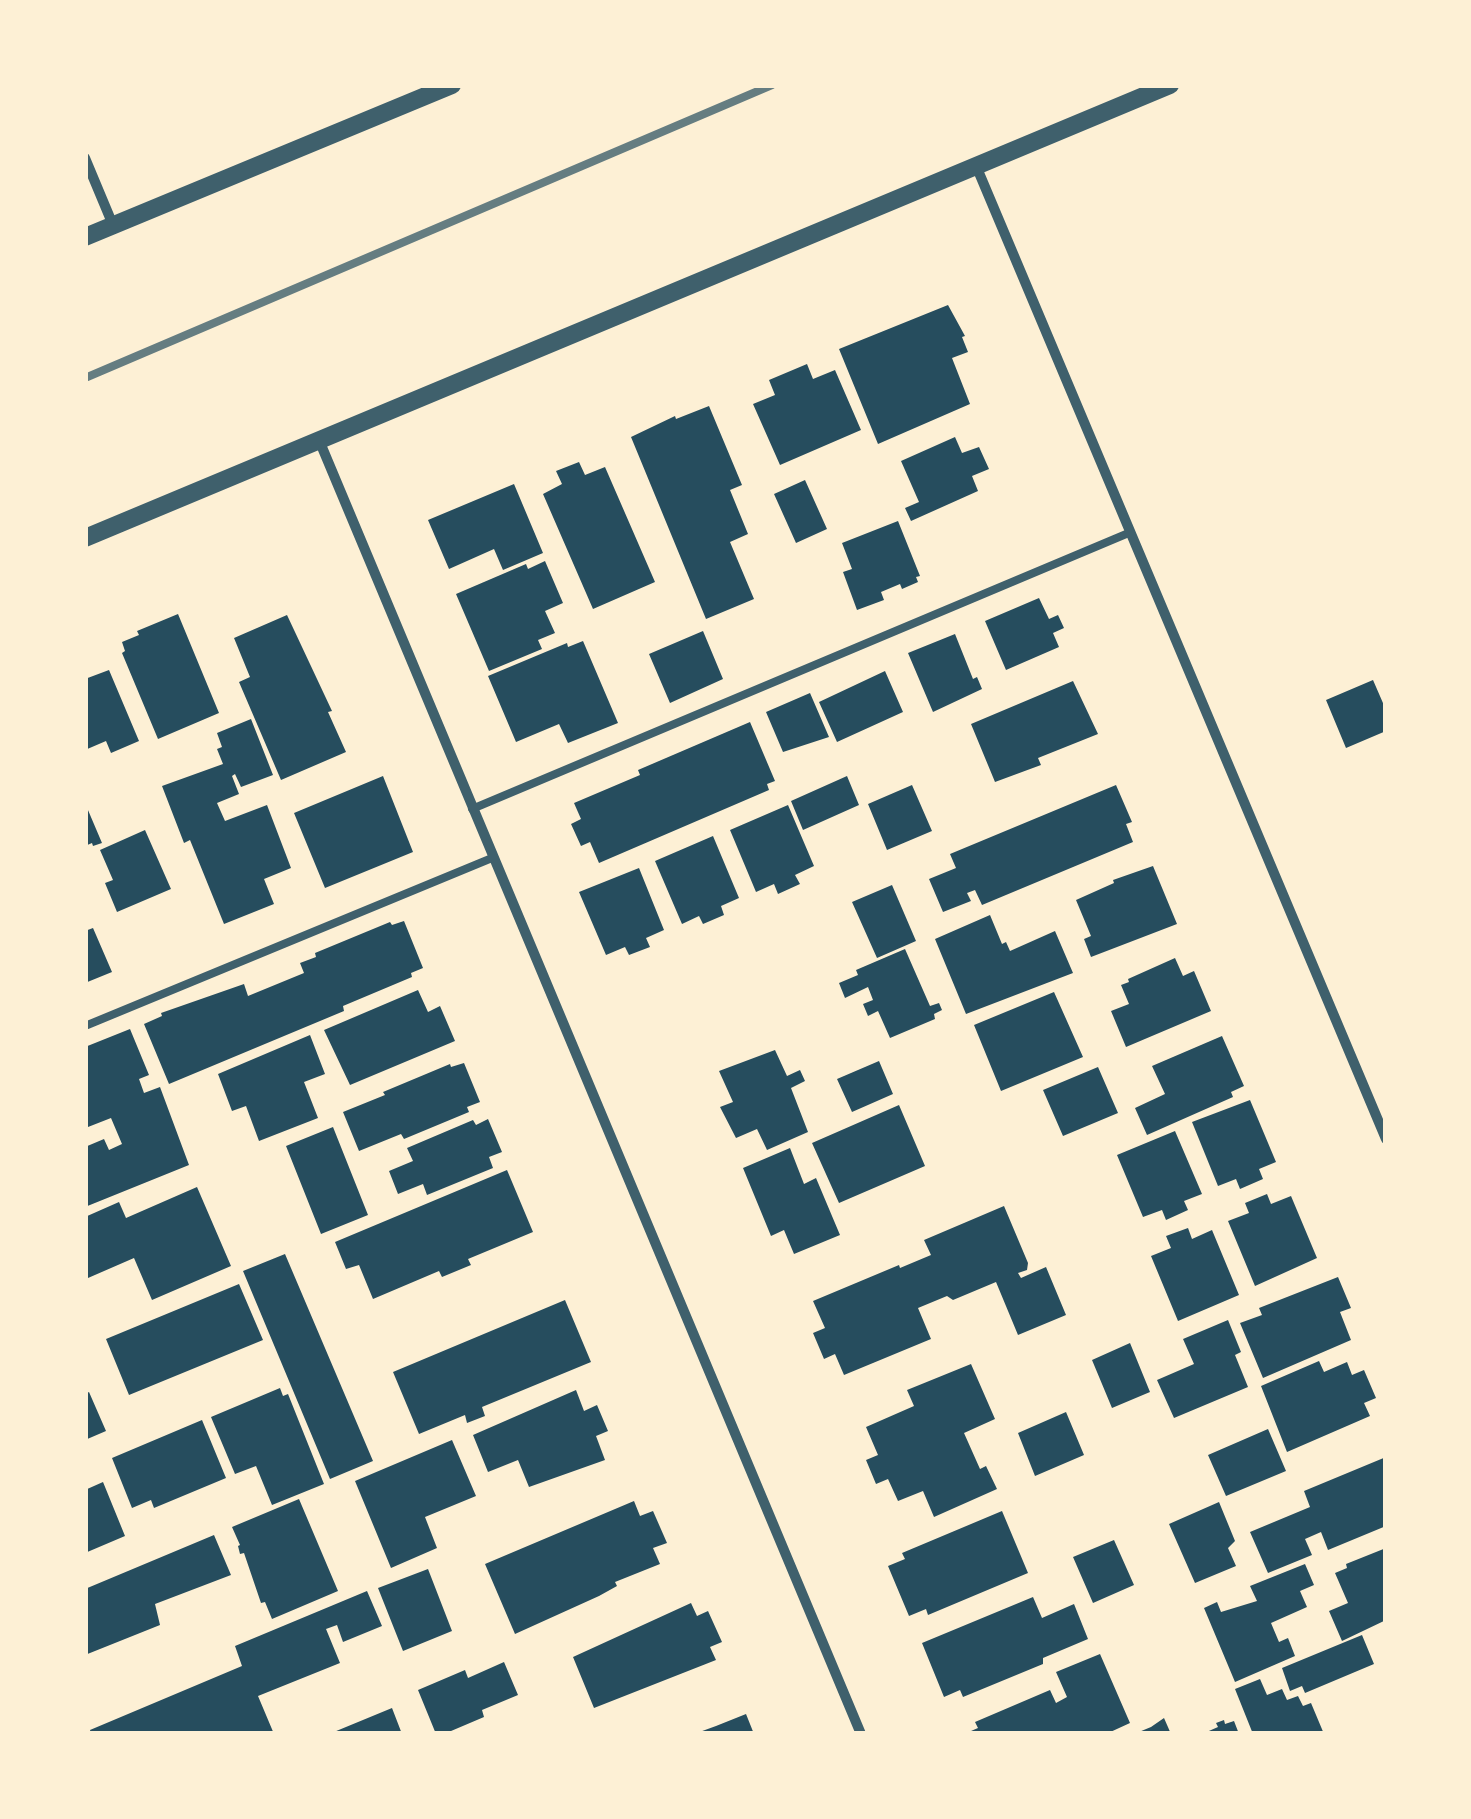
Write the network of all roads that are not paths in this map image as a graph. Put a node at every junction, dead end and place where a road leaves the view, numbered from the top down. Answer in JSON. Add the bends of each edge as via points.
{"nodes":[{"id":1,"x":1170,"y":85,"type":"edge"},
{"id":2,"x":443,"y":87,"type":"edge"},
{"id":3,"x":85,"y":158,"type":"edge"},
{"id":4,"x":977,"y":168,"type":"junction"},
{"id":5,"x":113,"y":225,"type":"junction"},
{"id":6,"x":85,"y":237,"type":"edge"},
{"id":7,"x":320,"y":440,"type":"junction"},
{"id":8,"x":1133,"y":532,"type":"junction"},
{"id":9,"x":85,"y":538,"type":"edge"},
{"id":10,"x":472,"y":809,"type":"junction"},
{"id":11,"x":492,"y":858,"type":"junction"},
{"id":12,"x":85,"y":1026,"type":"edge"},
{"id":13,"x":1386,"y":1140,"type":"edge"},
{"id":14,"x":861,"y":1734,"type":"edge"}],
"edges":[{"from":1,"to":4,"type":"street"},
{"from":2,"to":5,"type":"street"},
{"from":3,"to":5,"type":"street"},
{"from":4,"to":7,"type":"street"},
{"from":4,"to":8,"type":"street"},
{"from":5,"to":6,"type":"street"},
{"from":7,"to":9,"type":"street"},
{"from":7,"to":10,"type":"street"},
{"from":8,"to":10,"type":"lane"},
{"from":8,"to":13,"type":"street"},
{"from":10,"to":11,"type":"street"},
{"from":11,"to":12,"type":"lane"},
{"from":11,"to":14,"type":"street"}]}
